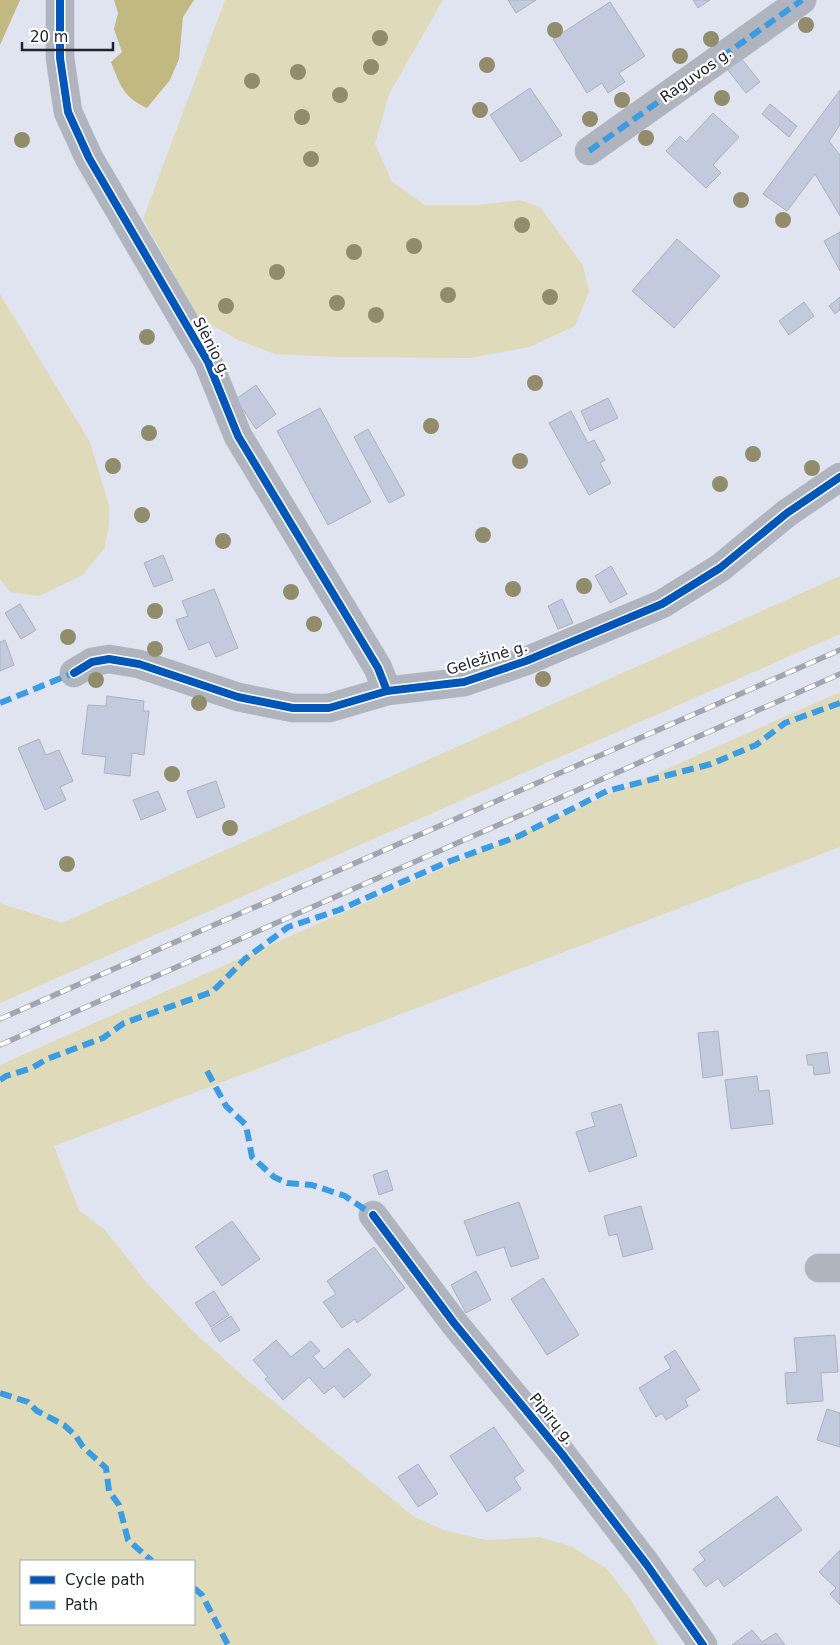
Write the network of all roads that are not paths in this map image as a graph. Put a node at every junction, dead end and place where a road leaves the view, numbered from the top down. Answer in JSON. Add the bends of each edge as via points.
{"nodes":[{"id":1,"x":60,"y":0,"type":"edge"},
{"id":2,"x":802,"y":0,"type":"edge"},
{"id":3,"x":589,"y":151,"type":"dead end"},
{"id":4,"x":840,"y":477,"type":"edge"},
{"id":5,"x":74,"y":674,"type":"dead end"},
{"id":6,"x":387,"y":692,"type":"junction"},
{"id":7,"x":373,"y":1216,"type":"dead end"},
{"id":8,"x":703,"y":1645,"type":"edge"}],
"edges":[{"from":1,"to":6,"type":"street","name":"Slėnio g.","via":[[60,58],[68,112],[86,150],[208,362],[238,436],[378,668]]},
{"from":2,"to":3,"type":"street","name":"Raguvos g."},
{"from":4,"to":6,"type":"street","name":"Geležinė g.","via":[[787,513],[720,568],[662,604],[526,661],[464,682]]},
{"from":5,"to":6,"type":"street","name":"Geležinė g.","via":[[92,662],[109,659],[139,664],[238,697],[293,708],[329,708]]},
{"from":7,"to":8,"type":"street","name":"Pipirų g.","via":[[454,1323],[562,1454]]}]}
